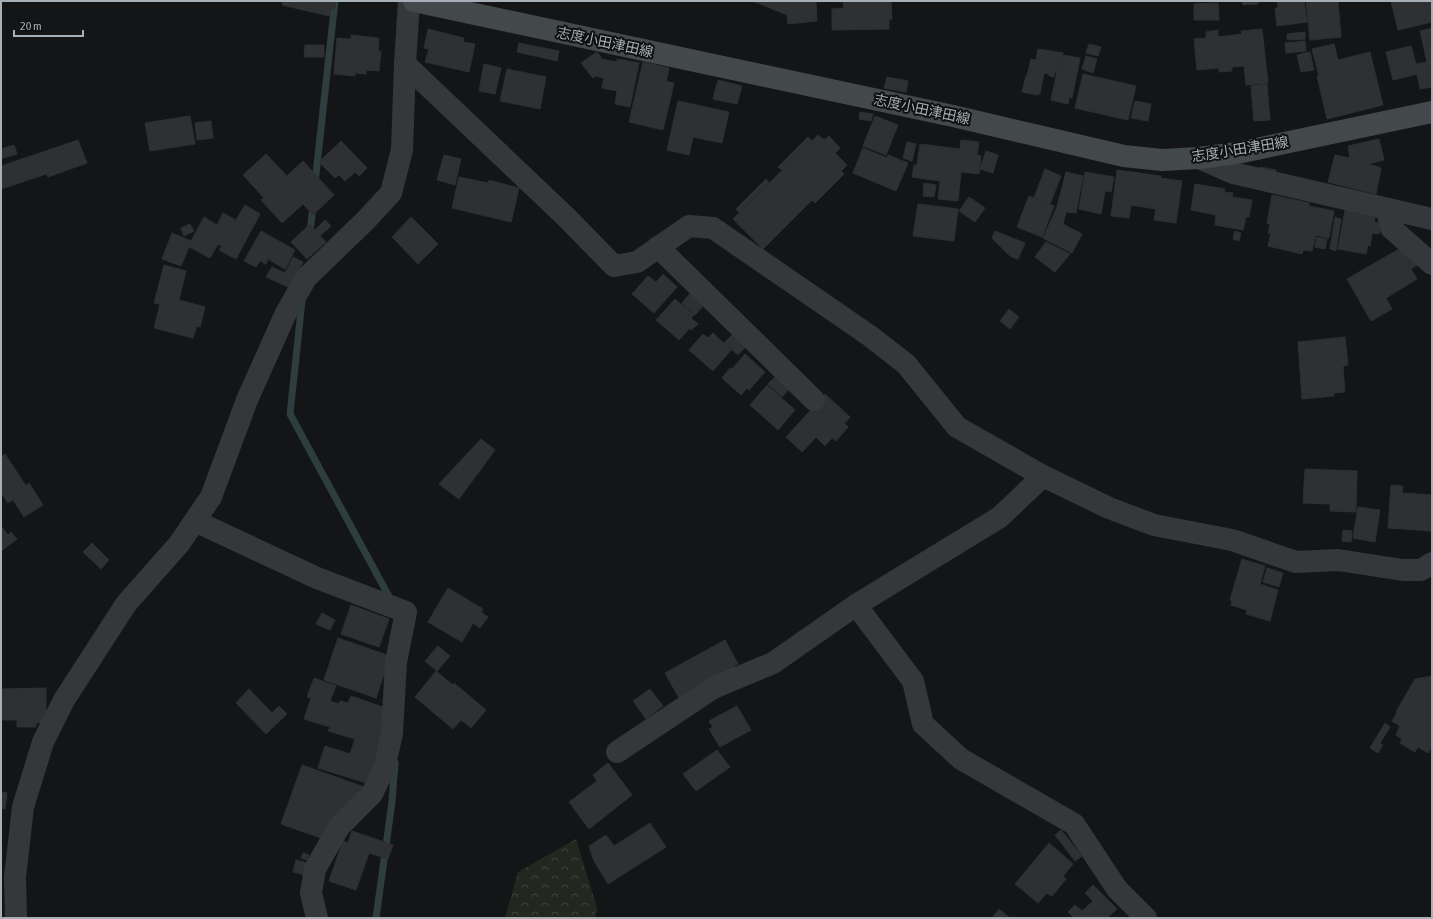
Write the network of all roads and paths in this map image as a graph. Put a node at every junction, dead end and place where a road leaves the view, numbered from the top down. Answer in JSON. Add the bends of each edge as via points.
{"nodes":[{"id":1,"x":409,"y":1,"type":"edge"},
{"id":2,"x":414,"y":1,"type":"edge"},
{"id":3,"x":405,"y":64,"type":"junction"},
{"id":4,"x":1432,"y":112,"type":"edge"},
{"id":5,"x":1199,"y":158,"type":"junction"},
{"id":6,"x":1387,"y":209,"type":"junction"},
{"id":7,"x":1432,"y":219,"type":"edge"},
{"id":8,"x":658,"y":247,"type":"junction"},
{"id":9,"x":1432,"y":264,"type":"edge"},
{"id":10,"x":814,"y":400,"type":"dead end"},
{"id":11,"x":1043,"y":476,"type":"junction"},
{"id":12,"x":195,"y":521,"type":"junction"},
{"id":13,"x":1432,"y":563,"type":"edge"},
{"id":14,"x":856,"y":606,"type":"junction"},
{"id":15,"x":617,"y":752,"type":"dead end"},
{"id":16,"x":16,"y":918,"type":"edge"},
{"id":17,"x":317,"y":918,"type":"edge"},
{"id":18,"x":1146,"y":918,"type":"edge"}],
"edges":[{"from":1,"to":3,"type":"street"},
{"from":2,"to":5,"type":"main road","name":"志度小田津田線","via":[[953,116],[1124,156],[1162,160]]},
{"from":3,"to":8,"type":"street","via":[[614,266],[637,262]]},
{"from":3,"to":12,"type":"street","via":[[402,150],[391,193],[306,278],[285,315],[247,400],[211,497]]},
{"from":4,"to":5,"type":"main road","name":"志度小田津田線","via":[[1237,153]]},
{"from":5,"to":6,"type":"street","via":[[1233,173]]},
{"from":6,"to":7,"type":"street"},
{"from":6,"to":9,"type":"street","via":[[1391,228]]},
{"from":8,"to":10,"type":"street"},
{"from":8,"to":11,"type":"street","via":[[689,226],[713,228],[870,336],[906,364],[957,427]]},
{"from":11,"to":13,"type":"street","via":[[1109,508],[1154,524],[1232,540],[1296,562],[1338,560],[1402,570],[1421,570]]},
{"from":11,"to":14,"type":"street","via":[[1000,517]]},
{"from":12,"to":16,"type":"street","via":[[179,544],[126,604],[64,700],[43,742],[23,807],[15,877]]},
{"from":12,"to":17,"type":"street","via":[[317,578],[406,612],[396,662],[392,733],[384,769],[372,794],[339,827],[315,869],[311,893]]},
{"from":14,"to":15,"type":"street","via":[[773,662],[713,688]]},
{"from":14,"to":18,"type":"street","via":[[913,681],[923,724],[961,759],[1074,824],[1117,889]]}]}
